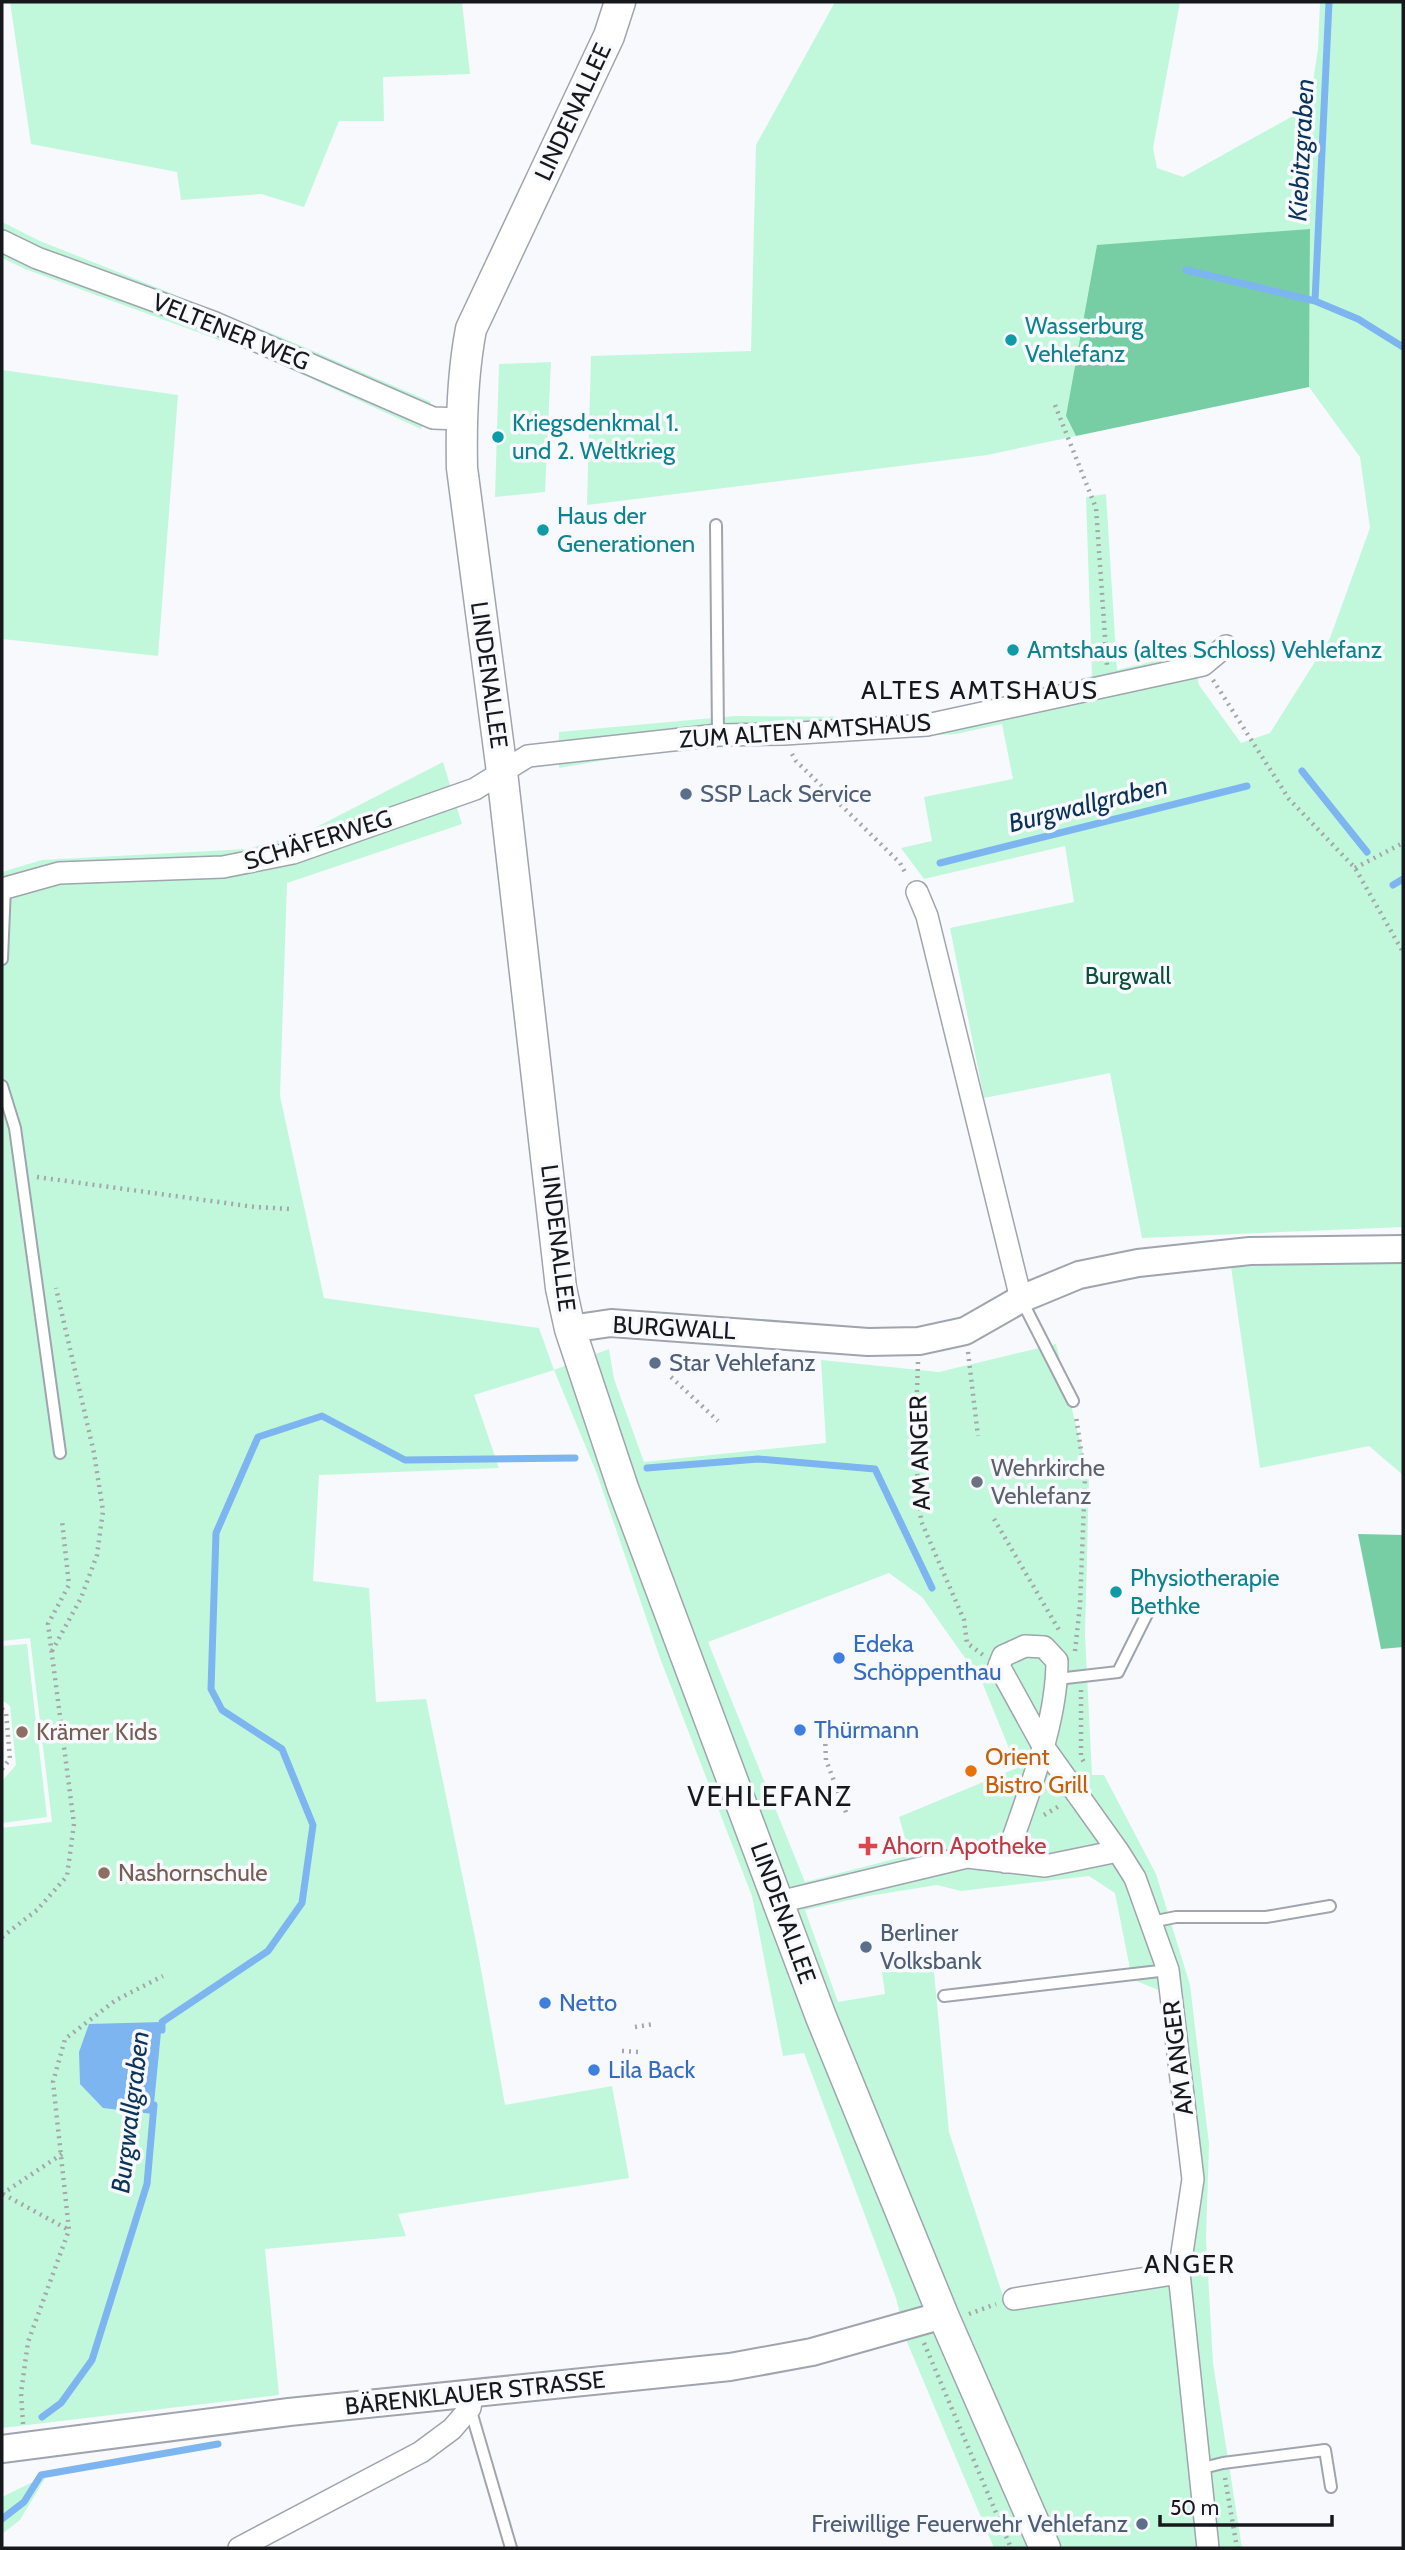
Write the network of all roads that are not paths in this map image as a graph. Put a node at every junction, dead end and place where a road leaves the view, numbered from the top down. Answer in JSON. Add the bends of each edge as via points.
{"nodes":[{"id":1,"x":620,"y":2,"type":"edge"},
{"id":2,"x":2,"y":241,"type":"edge"},
{"id":3,"x":461,"y":419,"type":"junction"},
{"id":4,"x":716,"y":525,"type":"dead end"},
{"id":5,"x":1226,"y":646,"type":"dead end"},
{"id":6,"x":718,"y":735,"type":"junction"},
{"id":7,"x":502,"y":772,"type":"junction"},
{"id":8,"x":3,"y":888,"type":"edge"},
{"id":9,"x":917,"y":892,"type":"road end"},
{"id":10,"x":2,"y":959,"type":"edge"},
{"id":11,"x":2,"y":1086,"type":"edge"},
{"id":12,"x":1403,"y":1248,"type":"edge"},
{"id":13,"x":1021,"y":1299,"type":"junction"},
{"id":14,"x":570,"y":1329,"type":"junction"},
{"id":15,"x":1073,"y":1401,"type":"road end"},
{"id":16,"x":60,"y":1453,"type":"dead end"},
{"id":17,"x":1147,"y":1614,"type":"dead end"},
{"id":18,"x":1057,"y":1679,"type":"junction"},
{"id":19,"x":1043,"y":1746,"type":"junction"},
{"id":20,"x":1118,"y":1851,"type":"junction"},
{"id":21,"x":1004,"y":1862,"type":"junction"},
{"id":22,"x":779,"y":1902,"type":"junction"},
{"id":23,"x":1330,"y":1906,"type":"dead end"},
{"id":24,"x":1151,"y":1922,"type":"junction"},
{"id":25,"x":1168,"y":1970,"type":"junction"},
{"id":26,"x":944,"y":1996,"type":"dead end"},
{"id":27,"x":1179,"y":2273,"type":"junction"},
{"id":28,"x":1014,"y":2299,"type":"dead end"},
{"id":29,"x":943,"y":2315,"type":"junction"},
{"id":30,"x":471,"y":2401,"type":"junction"},
{"id":31,"x":13,"y":2447,"type":"edge"},
{"id":32,"x":1199,"y":2469,"type":"junction"},
{"id":33,"x":1331,"y":2487,"type":"dead end"},
{"id":34,"x":239,"y":2548,"type":"edge"},
{"id":35,"x":510,"y":2548,"type":"edge"},
{"id":36,"x":1045,"y":2548,"type":"edge"},
{"id":37,"x":1208,"y":2548,"type":"edge"}],
"edges":[{"from":1,"to":3,"type":"main road","name":"LINDENALLEE","via":[[610,36],[471,329]]},
{"from":2,"to":3,"type":"street","name":"VELTENER WEG","via":[[213,322],[433,418]]},
{"from":3,"to":7,"type":"main road","name":"LINDENALLEE","via":[[463,468]]},
{"from":4,"to":6,"type":"lane"},
{"from":5,"to":6,"type":"street","name":"ZUM ALTEN AMTSHAUS","via":[[1203,665],[927,725]]},
{"from":6,"to":7,"type":"street","name":"ZUM ALTEN AMTSHAUS","via":[[528,756]]},
{"from":7,"to":8,"type":"street","name":"SCHÄFERWEG","via":[[475,789],[293,853],[223,867],[59,873]]},
{"from":7,"to":14,"type":"main road","name":"LINDENALLEE","via":[[561,1288]]},
{"from":8,"to":10,"type":"lane"},
{"from":9,"to":13,"type":"street","via":[[927,916]]},
{"from":11,"to":16,"type":"lane","via":[[15,1128]]},
{"from":12,"to":13,"type":"street","name":"BURGWALL","via":[[1250,1251],[1138,1263],[1079,1275]]},
{"from":13,"to":14,"type":"street","name":"BURGWALL","via":[[965,1331],[919,1341],[868,1342],[611,1323]]},
{"from":13,"to":15,"type":"lane"},
{"from":14,"to":22,"type":"main road","name":"LINDENALLEE","via":[[633,1513]]},
{"from":17,"to":18,"type":"lane","via":[[1118,1672]]},
{"from":18,"to":19,"type":"street"},
{"from":18,"to":19,"type":"street","name":"AM ANGER","via":[[1057,1661],[1044,1647],[1025,1646],[1003,1656],[999,1666]]},
{"from":19,"to":20,"type":"street","name":"AM ANGER"},
{"from":19,"to":21,"type":"street"},
{"from":20,"to":21,"type":"street","via":[[1045,1866]]},
{"from":20,"to":24,"type":"street","name":"AM ANGER","via":[[1135,1878]]},
{"from":21,"to":22,"type":"street","via":[[967,1857]]},
{"from":22,"to":29,"type":"main road","name":"LINDENALLEE"},
{"from":23,"to":24,"type":"lane","via":[[1266,1917],[1176,1917]]},
{"from":24,"to":25,"type":"street","name":"AM ANGER"},
{"from":25,"to":26,"type":"lane"},
{"from":25,"to":27,"type":"street","name":"AM ANGER","via":[[1193,2179]]},
{"from":27,"to":28,"type":"street"},
{"from":27,"to":32,"type":"street","name":"AM ANGER"},
{"from":29,"to":30,"type":"street","name":"BÄRENKLAUER STRASSE","via":[[812,2352],[730,2367]]},
{"from":29,"to":36,"type":"main road","name":"LINDENALLEE"},
{"from":30,"to":31,"type":"street","name":"BÄRENKLAUER STRASSE","via":[[289,2412]]},
{"from":30,"to":34,"type":"street","via":[[452,2429],[421,2452]]},
{"from":30,"to":35,"type":"lane"},
{"from":32,"to":33,"type":"lane","via":[[1325,2450]]},
{"from":32,"to":37,"type":"street","name":"AM ANGER"}]}
